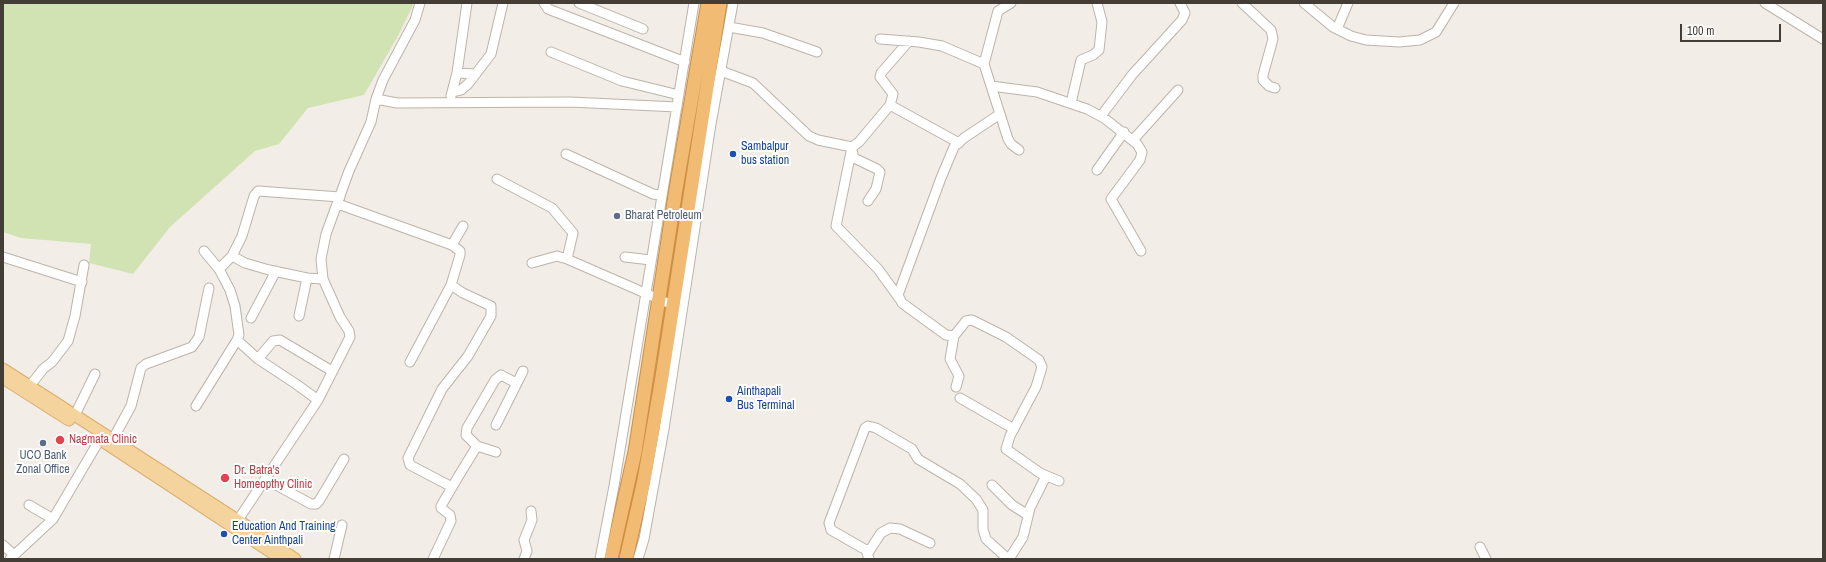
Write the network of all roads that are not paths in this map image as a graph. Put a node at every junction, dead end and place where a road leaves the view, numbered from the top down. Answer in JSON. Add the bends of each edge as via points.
{"nodes":[{"id":1,"x":420,"y":3,"type":"edge"},
{"id":2,"x":467,"y":3,"type":"edge"},
{"id":3,"x":503,"y":3,"type":"edge"},
{"id":4,"x":544,"y":3,"type":"edge"},
{"id":5,"x":579,"y":3,"type":"edge"},
{"id":6,"x":694,"y":3,"type":"edge"},
{"id":7,"x":708,"y":3,"type":"edge"},
{"id":8,"x":720,"y":3,"type":"edge"},
{"id":9,"x":733,"y":3,"type":"edge"},
{"id":10,"x":1011,"y":3,"type":"edge"},
{"id":11,"x":1097,"y":3,"type":"edge"},
{"id":12,"x":1180,"y":3,"type":"edge"},
{"id":13,"x":1242,"y":3,"type":"edge"},
{"id":14,"x":1304,"y":3,"type":"edge"},
{"id":15,"x":1348,"y":3,"type":"edge"},
{"id":16,"x":1454,"y":3,"type":"edge"},
{"id":17,"x":1765,"y":3,"type":"edge"},
{"id":18,"x":997,"y":6,"type":"edge"},
{"id":19,"x":729,"y":27,"type":"junction"},
{"id":20,"x":643,"y":29,"type":"dead end"},
{"id":21,"x":1337,"y":29,"type":"junction"},
{"id":22,"x":880,"y":39,"type":"dead end"},
{"id":23,"x":1823,"y":39,"type":"edge"},
{"id":24,"x":909,"y":41,"type":"junction"},
{"id":25,"x":551,"y":52,"type":"dead end"},
{"id":26,"x":817,"y":52,"type":"dead end"},
{"id":27,"x":685,"y":62,"type":"junction"},
{"id":28,"x":984,"y":64,"type":"junction"},
{"id":29,"x":721,"y":71,"type":"junction"},
{"id":30,"x":456,"y":73,"type":"junction"},
{"id":31,"x":476,"y":74,"type":"junction"},
{"id":32,"x":991,"y":86,"type":"junction"},
{"id":33,"x":1276,"y":88,"type":"dead end"},
{"id":34,"x":1178,"y":90,"type":"dead end"},
{"id":35,"x":452,"y":92,"type":"junction"},
{"id":36,"x":679,"y":95,"type":"junction"},
{"id":37,"x":376,"y":99,"type":"junction"},
{"id":38,"x":1071,"y":103,"type":"junction"},
{"id":39,"x":449,"y":104,"type":"junction"},
{"id":40,"x":890,"y":105,"type":"junction"},
{"id":41,"x":677,"y":107,"type":"junction"},
{"id":42,"x":1000,"y":114,"type":"junction"},
{"id":43,"x":1101,"y":116,"type":"junction"},
{"id":44,"x":1124,"y":132,"type":"junction"},
{"id":45,"x":1133,"y":140,"type":"junction"},
{"id":46,"x":958,"y":143,"type":"junction"},
{"id":47,"x":852,"y":147,"type":"junction"},
{"id":48,"x":1019,"y":150,"type":"dead end"},
{"id":49,"x":566,"y":154,"type":"dead end"},
{"id":50,"x":1097,"y":170,"type":"dead end"},
{"id":51,"x":497,"y":179,"type":"dead end"},
{"id":52,"x":661,"y":195,"type":"junction"},
{"id":53,"x":339,"y":201,"type":"junction"},
{"id":54,"x":868,"y":201,"type":"dead end"},
{"id":55,"x":462,"y":226,"type":"dead end"},
{"id":56,"x":452,"y":245,"type":"junction"},
{"id":57,"x":1141,"y":250,"type":"dead end"},
{"id":58,"x":204,"y":251,"type":"dead end"},
{"id":59,"x":232,"y":256,"type":"junction"},
{"id":60,"x":3,"y":257,"type":"edge"},
{"id":61,"x":625,"y":257,"type":"dead end"},
{"id":62,"x":567,"y":259,"type":"junction"},
{"id":63,"x":651,"y":260,"type":"junction"},
{"id":64,"x":532,"y":263,"type":"dead end"},
{"id":65,"x":84,"y":265,"type":"dead end"},
{"id":66,"x":220,"y":269,"type":"junction"},
{"id":67,"x":276,"y":271,"type":"junction"},
{"id":68,"x":307,"y":278,"type":"junction"},
{"id":69,"x":324,"y":279,"type":"junction"},
{"id":70,"x":82,"y":282,"type":"junction"},
{"id":71,"x":451,"y":285,"type":"junction"},
{"id":72,"x":209,"y":288,"type":"dead end"},
{"id":73,"x":645,"y":294,"type":"junction"},
{"id":74,"x":659,"y":298,"type":"junction"},
{"id":75,"x":899,"y":298,"type":"junction"},
{"id":76,"x":678,"y":307,"type":"junction"},
{"id":77,"x":299,"y":316,"type":"dead end"},
{"id":78,"x":251,"y":318,"type":"dead end"},
{"id":79,"x":954,"y":336,"type":"junction"},
{"id":80,"x":237,"y":340,"type":"junction"},
{"id":81,"x":258,"y":359,"type":"junction"},
{"id":82,"x":410,"y":362,"type":"dead end"},
{"id":83,"x":3,"y":369,"type":"edge"},
{"id":84,"x":332,"y":371,"type":"junction"},
{"id":85,"x":523,"y":371,"type":"dead end"},
{"id":86,"x":94,"y":374,"type":"dead end"},
{"id":87,"x":3,"y":378,"type":"edge"},
{"id":88,"x":516,"y":383,"type":"junction"},
{"id":89,"x":30,"y":386,"type":"junction"},
{"id":90,"x":956,"y":387,"type":"dead end"},
{"id":91,"x":960,"y":398,"type":"dead end"},
{"id":92,"x":318,"y":400,"type":"junction"},
{"id":93,"x":196,"y":406,"type":"dead end"},
{"id":94,"x":75,"y":414,"type":"junction"},
{"id":95,"x":496,"y":425,"type":"dead end"},
{"id":96,"x":1014,"y":430,"type":"junction"},
{"id":97,"x":100,"y":439,"type":"junction"},
{"id":98,"x":113,"y":439,"type":"junction"},
{"id":99,"x":477,"y":446,"type":"junction"},
{"id":100,"x":496,"y":452,"type":"dead end"},
{"id":101,"x":344,"y":459,"type":"dead end"},
{"id":102,"x":1046,"y":476,"type":"junction"},
{"id":103,"x":265,"y":479,"type":"junction"},
{"id":104,"x":1059,"y":481,"type":"dead end"},
{"id":105,"x":992,"y":486,"type":"dead end"},
{"id":106,"x":452,"y":487,"type":"junction"},
{"id":107,"x":29,"y":505,"type":"dead end"},
{"id":108,"x":531,"y":511,"type":"dead end"},
{"id":109,"x":1028,"y":514,"type":"junction"},
{"id":110,"x":53,"y":520,"type":"junction"},
{"id":111,"x":236,"y":524,"type":"junction"},
{"id":112,"x":342,"y":525,"type":"dead end"},
{"id":113,"x":930,"y":543,"type":"dead end"},
{"id":114,"x":3,"y":545,"type":"edge"},
{"id":115,"x":1480,"y":547,"type":"dead end"},
{"id":116,"x":869,"y":556,"type":"edge"},
{"id":117,"x":12,"y":557,"type":"edge"},
{"id":118,"x":283,"y":559,"type":"edge"},
{"id":119,"x":295,"y":559,"type":"edge"},
{"id":120,"x":334,"y":559,"type":"edge"},
{"id":121,"x":433,"y":559,"type":"edge"},
{"id":122,"x":524,"y":559,"type":"edge"},
{"id":123,"x":600,"y":559,"type":"edge"},
{"id":124,"x":611,"y":559,"type":"edge"},
{"id":125,"x":626,"y":559,"type":"edge"},
{"id":126,"x":638,"y":559,"type":"edge"},
{"id":127,"x":1008,"y":559,"type":"edge"},
{"id":128,"x":1486,"y":559,"type":"edge"}],
"edges":[{"from":1,"to":37,"type":"street","via":[[412,27],[383,80]]},
{"from":2,"to":30,"type":"street"},
{"from":3,"to":31,"type":"street","via":[[491,54]]},
{"from":4,"to":27,"type":"street","via":[[548,9]]},
{"from":5,"to":20,"type":"street"},
{"from":6,"to":27,"type":"street"},
{"from":7,"to":74,"type":"highway"},
{"from":8,"to":76,"type":"highway"},
{"from":9,"to":19,"type":"street"},
{"from":10,"to":18,"type":"street"},
{"from":11,"to":38,"type":"street","via":[[1102,22],[1099,50],[1081,60]]},
{"from":12,"to":43,"type":"street","via":[[1185,13],[1182,20],[1132,75]]},
{"from":13,"to":33,"type":"street","via":[[1271,30],[1273,39],[1263,80]]},
{"from":14,"to":21,"type":"street"},
{"from":15,"to":21,"type":"street"},
{"from":16,"to":21,"type":"street","via":[[1436,32],[1420,40],[1366,40]]},
{"from":17,"to":23,"type":"street"},
{"from":18,"to":28,"type":"street"},
{"from":19,"to":26,"type":"street","via":[[763,33]]},
{"from":19,"to":29,"type":"street"},
{"from":22,"to":24,"type":"street"},
{"from":24,"to":28,"type":"street","via":[[942,46]]},
{"from":24,"to":40,"type":"street","via":[[881,73],[880,77],[893,94]]},
{"from":25,"to":36,"type":"street","via":[[622,81]]},
{"from":27,"to":36,"type":"street"},
{"from":28,"to":32,"type":"street"},
{"from":29,"to":47,"type":"street","via":[[753,83],[809,136]]},
{"from":29,"to":76,"type":"street"},
{"from":30,"to":31,"type":"street"},
{"from":30,"to":35,"type":"street"},
{"from":31,"to":35,"type":"street","via":[[461,90]]},
{"from":32,"to":38,"type":"street","via":[[1037,92]]},
{"from":32,"to":42,"type":"street"},
{"from":34,"to":45,"type":"street"},
{"from":35,"to":39,"type":"street"},
{"from":36,"to":41,"type":"street"},
{"from":37,"to":39,"type":"street","via":[[397,103]]},
{"from":37,"to":53,"type":"street","via":[[371,122]]},
{"from":38,"to":43,"type":"street"},
{"from":39,"to":41,"type":"street","via":[[570,102]]},
{"from":40,"to":46,"type":"street"},
{"from":40,"to":47,"type":"street"},
{"from":41,"to":52,"type":"street"},
{"from":42,"to":46,"type":"street"},
{"from":42,"to":48,"type":"street","via":[[1008,139]]},
{"from":43,"to":44,"type":"street"},
{"from":44,"to":45,"type":"street"},
{"from":44,"to":50,"type":"street"},
{"from":45,"to":57,"type":"street","via":[[1142,152],[1140,160],[1111,199]]},
{"from":46,"to":75,"type":"street","via":[[949,156],[899,291]]},
{"from":47,"to":54,"type":"street","via":[[854,158],[880,172],[876,189]]},
{"from":47,"to":75,"type":"street","via":[[836,226],[878,269]]},
{"from":49,"to":52,"type":"street","via":[[653,194]]},
{"from":51,"to":62,"type":"street","via":[[552,208],[573,233]]},
{"from":52,"to":63,"type":"street"},
{"from":53,"to":56,"type":"street"},
{"from":53,"to":59,"type":"street","via":[[258,191]]},
{"from":53,"to":69,"type":"street","via":[[326,234],[321,259]]},
{"from":55,"to":56,"type":"street"},
{"from":56,"to":71,"type":"street","via":[[460,251],[460,255]]},
{"from":58,"to":66,"type":"street"},
{"from":59,"to":66,"type":"street"},
{"from":59,"to":67,"type":"street"},
{"from":60,"to":70,"type":"street"},
{"from":61,"to":63,"type":"street"},
{"from":62,"to":64,"type":"street","via":[[557,256]]},
{"from":62,"to":73,"type":"street"},
{"from":63,"to":73,"type":"street"},
{"from":65,"to":70,"type":"street"},
{"from":66,"to":80,"type":"street","via":[[235,306],[239,335]]},
{"from":67,"to":68,"type":"street"},
{"from":67,"to":78,"type":"street"},
{"from":68,"to":69,"type":"street"},
{"from":68,"to":77,"type":"street"},
{"from":69,"to":84,"type":"street","via":[[350,337]]},
{"from":70,"to":89,"type":"street","via":[[68,341]]},
{"from":71,"to":82,"type":"street"},
{"from":71,"to":106,"type":"street","via":[[490,306],[492,316],[468,356],[442,389],[408,458],[410,465]]},
{"from":72,"to":98,"type":"street","via":[[199,337],[192,347],[141,368],[131,406]]},
{"from":73,"to":74,"type":"street"},
{"from":73,"to":123,"type":"street"},
{"from":74,"to":76,"type":"street"},
{"from":74,"to":124,"type":"highway","via":[[633,460]]},
{"from":75,"to":79,"type":"street","via":[[902,303],[942,332]]},
{"from":76,"to":125,"type":"highway"},
{"from":76,"to":126,"type":"street","via":[[662,439]]},
{"from":79,"to":90,"type":"street","via":[[950,359],[959,376]]},
{"from":79,"to":96,"type":"street","via":[[966,321],[976,321],[1006,337],[1041,362],[1041,375]]},
{"from":80,"to":81,"type":"street"},
{"from":80,"to":93,"type":"street"},
{"from":81,"to":84,"type":"street","via":[[273,341],[280,340]]},
{"from":81,"to":92,"type":"street"},
{"from":83,"to":89,"type":"main road"},
{"from":84,"to":92,"type":"street"},
{"from":85,"to":88,"type":"street"},
{"from":86,"to":94,"type":"street"},
{"from":87,"to":97,"type":"main road"},
{"from":88,"to":95,"type":"street"},
{"from":88,"to":99,"type":"street","via":[[501,375],[495,380],[467,428],[466,435]]},
{"from":89,"to":94,"type":"main road"},
{"from":91,"to":96,"type":"street"},
{"from":92,"to":103,"type":"street"},
{"from":94,"to":98,"type":"main road"},
{"from":96,"to":102,"type":"street","via":[[1006,449]]},
{"from":97,"to":110,"type":"street"},
{"from":97,"to":111,"type":"main road"},
{"from":98,"to":111,"type":"main road"},
{"from":99,"to":100,"type":"street"},
{"from":99,"to":106,"type":"street"},
{"from":101,"to":103,"type":"street","via":[[316,504],[311,504]]},
{"from":102,"to":104,"type":"street"},
{"from":102,"to":109,"type":"street"},
{"from":103,"to":111,"type":"street"},
{"from":105,"to":109,"type":"street","via":[[1012,505]]},
{"from":106,"to":121,"type":"street","via":[[441,508],[450,515],[451,521]]},
{"from":107,"to":110,"type":"street"},
{"from":108,"to":122,"type":"street","via":[[532,520],[524,540],[527,551]]},
{"from":109,"to":127,"type":"street","via":[[1023,537]]},
{"from":110,"to":117,"type":"street"},
{"from":111,"to":118,"type":"main road"},
{"from":111,"to":119,"type":"main road"},
{"from":112,"to":120,"type":"street"},
{"from":113,"to":116,"type":"street","via":[[900,529],[890,528],[881,533]]},
{"from":114,"to":117,"type":"street"},
{"from":115,"to":128,"type":"street"},
{"from":116,"to":127,"type":"street","via":[[866,550],[831,530],[828,523],[865,428],[868,426],[914,450],[918,459],[960,484],[976,499],[983,510],[986,539]]}]}
